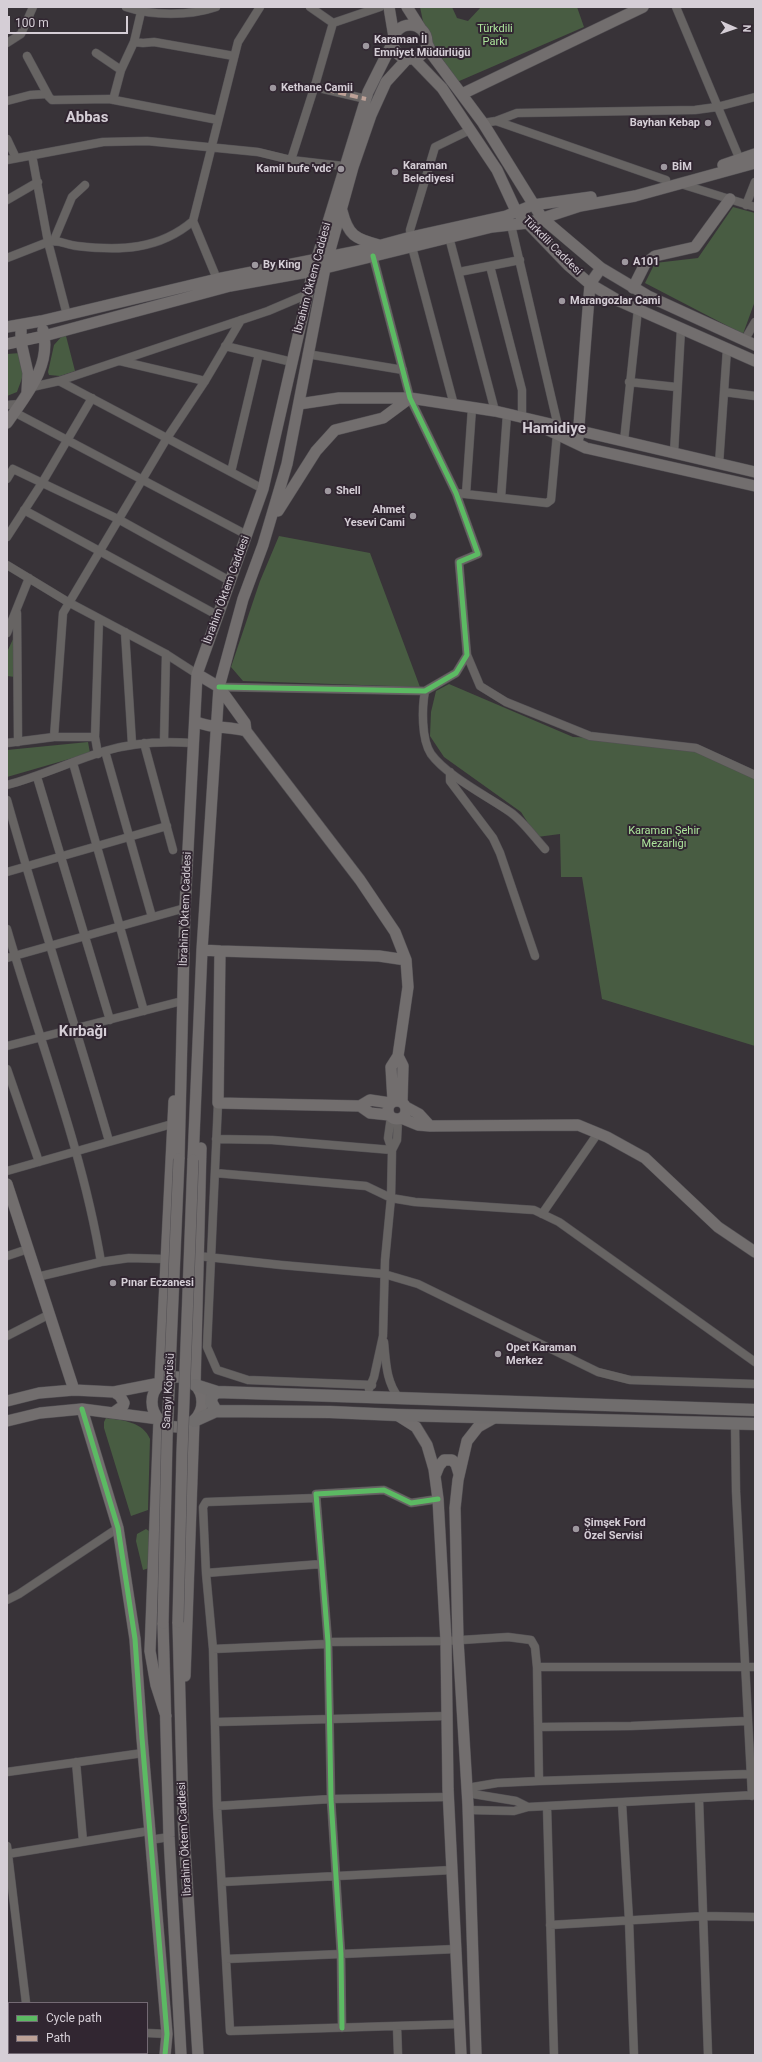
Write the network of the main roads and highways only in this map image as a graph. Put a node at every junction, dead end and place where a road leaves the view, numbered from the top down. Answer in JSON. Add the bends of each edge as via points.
{"nodes":[{"id":1,"x":389,"y":7,"type":"edge"},
{"id":2,"x":407,"y":7,"type":"edge"},
{"id":3,"x":643,"y":7,"type":"edge"},
{"id":4,"x":421,"y":29,"type":"junction"},
{"id":5,"x":393,"y":40,"type":"junction"},
{"id":6,"x":426,"y":41,"type":"junction"},
{"id":7,"x":410,"y":58,"type":"junction"},
{"id":8,"x":462,"y":94,"type":"junction"},
{"id":9,"x":755,"y":154,"type":"edge"},
{"id":10,"x":755,"y":163,"type":"edge"},
{"id":11,"x":349,"y":167,"type":"junction"},
{"id":12,"x":730,"y":199,"type":"road end"},
{"id":13,"x":533,"y":205,"type":"junction"},
{"id":14,"x":342,"y":208,"type":"junction"},
{"id":15,"x":516,"y":211,"type":"junction"},
{"id":16,"x":542,"y":218,"type":"junction"},
{"id":17,"x":528,"y":223,"type":"junction"},
{"id":18,"x":411,"y":242,"type":"junction"},
{"id":19,"x":379,"y":245,"type":"junction"},
{"id":20,"x":329,"y":256,"type":"junction"},
{"id":21,"x":317,"y":259,"type":"junction"},
{"id":22,"x":325,"y":268,"type":"junction"},
{"id":23,"x":601,"y":268,"type":"junction"},
{"id":24,"x":313,"y":271,"type":"junction"},
{"id":25,"x":590,"y":284,"type":"junction"},
{"id":26,"x":633,"y":288,"type":"junction"},
{"id":27,"x":41,"y":321,"type":"junction"},
{"id":28,"x":21,"y":325,"type":"junction"},
{"id":29,"x":7,"y":327,"type":"edge"},
{"id":30,"x":44,"y":336,"type":"junction"},
{"id":31,"x":21,"y":342,"type":"junction"},
{"id":32,"x":750,"y":343,"type":"edge"},
{"id":33,"x":7,"y":344,"type":"edge"},
{"id":34,"x":755,"y":361,"type":"edge"},
{"id":35,"x":29,"y":390,"type":"junction"},
{"id":36,"x":410,"y":398,"type":"junction"},
{"id":37,"x":299,"y":404,"type":"junction"},
{"id":38,"x":14,"y":407,"type":"edge"},
{"id":39,"x":7,"y":423,"type":"edge"},
{"id":40,"x":577,"y":430,"type":"junction"},
{"id":41,"x":561,"y":433,"type":"junction"},
{"id":42,"x":578,"y":444,"type":"junction"},
{"id":43,"x":755,"y":472,"type":"edge"},
{"id":44,"x":755,"y":486,"type":"edge"},
{"id":45,"x":263,"y":545,"type":"junction"},
{"id":46,"x":197,"y":674,"type":"junction"},
{"id":47,"x":219,"y":686,"type":"junction"},
{"id":48,"x":195,"y":721,"type":"junction"},
{"id":49,"x":217,"y":726,"type":"junction"},
{"id":50,"x":246,"y":731,"type":"junction"},
{"id":51,"x":202,"y":950,"type":"junction"},
{"id":52,"x":220,"y":951,"type":"junction"},
{"id":53,"x":406,"y":960,"type":"junction"},
{"id":54,"x":182,"y":1043,"type":"junction"},
{"id":55,"x":198,"y":1048,"type":"junction"},
{"id":56,"x":397,"y":1103,"type":"junction"},
{"id":57,"x":360,"y":1106,"type":"junction"},
{"id":58,"x":395,"y":1117,"type":"junction"},
{"id":59,"x":430,"y":1126,"type":"junction"},
{"id":60,"x":179,"y":1159,"type":"joint"},
{"id":61,"x":193,"y":1160,"type":"joint"},
{"id":62,"x":8,"y":1191,"type":"edge"},
{"id":63,"x":755,"y":1252,"type":"edge"},
{"id":64,"x":160,"y":1383,"type":"junction"},
{"id":65,"x":195,"y":1385,"type":"junction"},
{"id":66,"x":74,"y":1390,"type":"junction"},
{"id":67,"x":114,"y":1392,"type":"junction"},
{"id":68,"x":217,"y":1392,"type":"junction"},
{"id":69,"x":7,"y":1401,"type":"edge"},
{"id":70,"x":82,"y":1409,"type":"junction"},
{"id":71,"x":755,"y":1410,"type":"edge"},
{"id":72,"x":216,"y":1411,"type":"junction"},
{"id":73,"x":113,"y":1413,"type":"junction"},
{"id":74,"x":397,"y":1415,"type":"junction"},
{"id":75,"x":494,"y":1418,"type":"junction"},
{"id":76,"x":159,"y":1419,"type":"junction"},
{"id":77,"x":7,"y":1421,"type":"edge"},
{"id":78,"x":194,"y":1421,"type":"junction"},
{"id":79,"x":755,"y":1424,"type":"edge"},
{"id":80,"x":459,"y":1474,"type":"junction"},
{"id":81,"x":435,"y":1476,"type":"junction"},
{"id":82,"x":178,"y":1622,"type":"joint"},
{"id":83,"x":164,"y":1623,"type":"joint"},
{"id":84,"x":180,"y":1714,"type":"junction"},
{"id":85,"x":166,"y":1716,"type":"junction"},
{"id":86,"x":467,"y":1791,"type":"junction"},
{"id":87,"x":448,"y":1793,"type":"junction"},
{"id":88,"x":449,"y":1810,"type":"junction"},
{"id":89,"x":468,"y":1810,"type":"junction"},
{"id":90,"x":165,"y":2055,"type":"edge"},
{"id":91,"x":181,"y":2055,"type":"edge"},
{"id":92,"x":198,"y":2055,"type":"edge"},
{"id":93,"x":461,"y":2055,"type":"edge"},
{"id":94,"x":476,"y":2055,"type":"edge"}],
"edges":[{"from":1,"to":5,"type":"main road"},
{"from":2,"to":4,"type":"main road"},
{"from":3,"to":8,"type":"main road"},
{"from":4,"to":5,"type":"main road","via":[[411,25],[405,26],[400,28]]},
{"from":4,"to":6,"type":"main road"},
{"from":5,"to":7,"type":"main road","via":[[396,51]]},
{"from":5,"to":11,"type":"main road","name":"İbrahim Öktem Caddesi","via":[[366,99]]},
{"from":6,"to":7,"type":"main road","via":[[421,54]]},
{"from":6,"to":8,"type":"main road","name":"Türkdili Caddesi","via":[[433,56]]},
{"from":7,"to":11,"type":"main road","name":"İbrahim Öktem Caddesi","via":[[386,82]]},
{"from":7,"to":15,"type":"main road","name":"Türkdili Caddesi","via":[[442,88],[497,170]]},
{"from":8,"to":13,"type":"main road","name":"Türkdili Caddesi","via":[[483,123]]},
{"from":9,"to":13,"type":"main road","via":[[604,195]]},
{"from":10,"to":16,"type":"main road","via":[[635,196],[580,206]]},
{"from":11,"to":14,"type":"main road","name":"İbrahim Öktem Caddesi"},
{"from":11,"to":21,"type":"main road","name":"İbrahim Öktem Caddesi"},
{"from":12,"to":26,"type":"main road","via":[[695,247],[655,256],[645,264]]},
{"from":13,"to":15,"type":"main road"},
{"from":13,"to":16,"type":"main road","name":"Türkdili Caddesi"},
{"from":14,"to":19,"type":"main road","via":[[346,227],[354,235],[365,242]]},
{"from":14,"to":20,"type":"main road","name":"İbrahim Öktem Caddesi"},
{"from":15,"to":17,"type":"main road","name":"Türkdili Caddesi"},
{"from":15,"to":18,"type":"main road"},
{"from":16,"to":17,"type":"main road"},
{"from":16,"to":23,"type":"main road","name":"Türkdili Caddesi"},
{"from":17,"to":18,"type":"main road"},
{"from":17,"to":25,"type":"main road","name":"Türkdili Caddesi"},
{"from":18,"to":19,"type":"main road"},
{"from":18,"to":22,"type":"main road","via":[[373,256]]},
{"from":19,"to":20,"type":"main road"},
{"from":20,"to":21,"type":"main road"},
{"from":20,"to":22,"type":"main road","name":"İbrahim Öktem Caddesi"},
{"from":21,"to":24,"type":"main road","name":"İbrahim Öktem Caddesi"},
{"from":21,"to":27,"type":"main road","via":[[217,279]]},
{"from":22,"to":24,"type":"main road"},
{"from":22,"to":37,"type":"main road","name":"İbrahim Öktem Caddesi"},
{"from":23,"to":25,"type":"main road"},
{"from":23,"to":26,"type":"main road","name":"Türkdili Caddesi"},
{"from":24,"to":30,"type":"main road","via":[[230,286]]},
{"from":24,"to":46,"type":"main road","name":"İbrahim Öktem Caddesi","via":[[263,490]]},
{"from":25,"to":34,"type":"main road","name":"Türkdili Caddesi","via":[[638,310]]},
{"from":25,"to":40,"type":"main road"},
{"from":26,"to":32,"type":"main road","name":"Türkdili Caddesi"},
{"from":27,"to":28,"type":"main road"},
{"from":27,"to":30,"type":"main road"},
{"from":28,"to":29,"type":"main road"},
{"from":28,"to":31,"type":"main road"},
{"from":30,"to":31,"type":"main road"},
{"from":30,"to":35,"type":"main road","via":[[43,364]]},
{"from":31,"to":33,"type":"main road"},
{"from":31,"to":35,"type":"main road"},
{"from":35,"to":38,"type":"main road"},
{"from":36,"to":37,"type":"main road","via":[[340,398]]},
{"from":36,"to":41,"type":"main road","via":[[522,417]]},
{"from":36,"to":45,"type":"main road","via":[[384,418],[335,430],[316,451],[282,503]]},
{"from":37,"to":45,"type":"main road","name":"İbrahim Öktem Caddesi","via":[[287,464]]},
{"from":38,"to":39,"type":"main road"},
{"from":40,"to":41,"type":"main road"},
{"from":40,"to":42,"type":"main road"},
{"from":40,"to":43,"type":"main road"},
{"from":41,"to":42,"type":"main road"},
{"from":42,"to":44,"type":"main road","via":[[586,448]]},
{"from":45,"to":47,"type":"main road","name":"İbrahim Öktem Caddesi","via":[[243,599]]},
{"from":46,"to":47,"type":"main road"},
{"from":46,"to":48,"type":"main road","name":"İbrahim Öktem Caddesi"},
{"from":47,"to":49,"type":"main road","name":"İbrahim Öktem Caddesi"},
{"from":47,"to":50,"type":"main road","via":[[245,723]]},
{"from":48,"to":49,"type":"main road"},
{"from":48,"to":54,"type":"main road","name":"İbrahim Öktem Caddesi","via":[[185,908]]},
{"from":49,"to":50,"type":"main road"},
{"from":49,"to":51,"type":"main road","name":"İbrahim Öktem Caddesi"},
{"from":50,"to":53,"type":"main road","via":[[360,880],[395,932]]},
{"from":51,"to":52,"type":"main road"},
{"from":51,"to":55,"type":"main road","name":"İbrahim Öktem Caddesi"},
{"from":52,"to":53,"type":"main road","via":[[379,956]]},
{"from":52,"to":57,"type":"main road","via":[[218,1103]]},
{"from":53,"to":56,"type":"main road","via":[[408,987],[398,1056],[391,1067]]},
{"from":54,"to":60,"type":"main road","name":"İbrahim Öktem Caddesi"},
{"from":54,"to":64,"type":"main road","via":[[172,1124]]},
{"from":55,"to":61,"type":"main road","name":"İbrahim Öktem Caddesi"},
{"from":55,"to":65,"type":"main road","via":[[202,1114]]},
{"from":56,"to":57,"type":"main road","via":[[370,1100]]},
{"from":56,"to":58,"type":"main road","via":[[404,1115]]},
{"from":56,"to":58,"type":"main road","via":[[387,1107]]},
{"from":56,"to":59,"type":"main road","via":[[419,1114]]},
{"from":57,"to":58,"type":"main road","via":[[370,1113]]},
{"from":58,"to":59,"type":"main road","via":[[418,1125]]},
{"from":59,"to":63,"type":"main road","via":[[578,1125],[645,1158],[718,1227]]},
{"from":60,"to":83,"type":"main road","name":"Sanayi Köprüsü","bridge":true,"via":[[167,1438]]},
{"from":61,"to":82,"type":"main road","name":"Sanayi Köprüsü","bridge":true},
{"from":62,"to":66,"type":"main road"},
{"from":64,"to":65,"type":"main road","via":[[174,1377],[182,1377]]},
{"from":64,"to":67,"type":"main road"},
{"from":64,"to":76,"type":"main road","via":[[152,1397],[152,1405]]},
{"from":65,"to":68,"type":"main road"},
{"from":65,"to":78,"type":"main road","via":[[202,1399],[202,1407]]},
{"from":66,"to":67,"type":"main road"},
{"from":66,"to":69,"type":"main road","via":[[39,1393]]},
{"from":67,"to":73,"type":"main road","via":[[124,1403]]},
{"from":68,"to":71,"type":"main road"},
{"from":68,"to":72,"type":"main road","via":[[212,1396],[211,1402]]},
{"from":70,"to":73,"type":"main road"},
{"from":70,"to":77,"type":"main road","via":[[40,1413]]},
{"from":70,"to":90,"type":"main road","via":[[118,1528],[135,1639],[167,2034]]},
{"from":72,"to":74,"type":"main road"},
{"from":72,"to":78,"type":"main road"},
{"from":73,"to":76,"type":"main road"},
{"from":74,"to":75,"type":"main road"},
{"from":74,"to":81,"type":"main road","via":[[416,1427],[427,1445]]},
{"from":75,"to":79,"type":"main road"},
{"from":75,"to":80,"type":"main road","via":[[478,1427],[467,1441]]},
{"from":76,"to":78,"type":"main road","via":[[172,1427],[187,1425]]},
{"from":76,"to":85,"type":"main road","via":[[150,1651],[156,1685]]},
{"from":78,"to":84,"type":"main road","via":[[187,1661]]},
{"from":80,"to":81,"type":"main road","via":[[452,1460],[444,1460]]},
{"from":80,"to":86,"type":"main road","via":[[455,1508],[458,1640]]},
{"from":81,"to":87,"type":"main road","via":[[446,1641]]},
{"from":82,"to":84,"type":"main road","name":"İbrahim Öktem Caddesi"},
{"from":83,"to":85,"type":"main road","name":"İbrahim Öktem Caddesi"},
{"from":84,"to":92,"type":"main road","name":"İbrahim Öktem Caddesi","via":[[183,1816]]},
{"from":85,"to":91,"type":"main road","name":"İbrahim Öktem Caddesi","via":[[169,1837]]},
{"from":86,"to":87,"type":"main road"},
{"from":86,"to":89,"type":"main road"},
{"from":87,"to":88,"type":"main road"},
{"from":88,"to":89,"type":"main road"},
{"from":88,"to":93,"type":"main road"},
{"from":89,"to":94,"type":"main road"}]}
